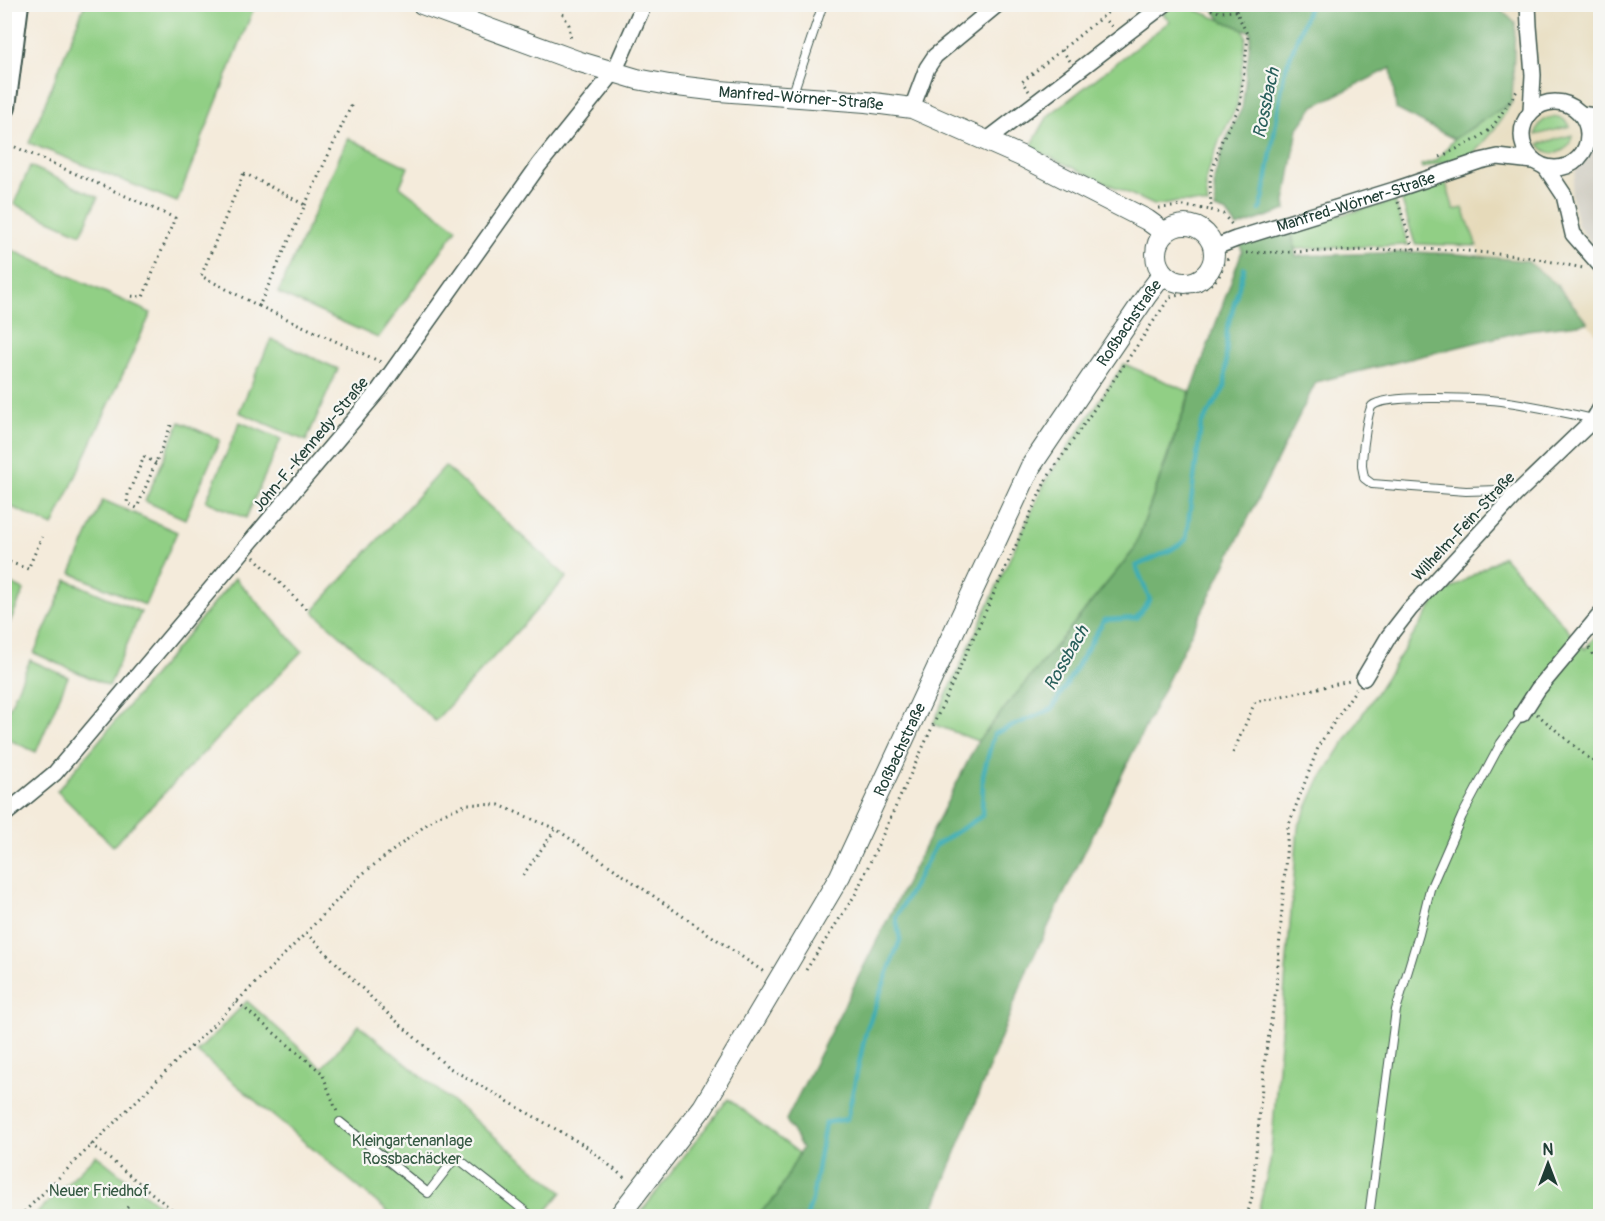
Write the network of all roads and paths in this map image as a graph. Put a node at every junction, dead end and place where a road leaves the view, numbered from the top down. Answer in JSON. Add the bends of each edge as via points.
{"nodes":[{"id":1,"x":16,"y":4,"type":"edge"},
{"id":2,"x":422,"y":4,"type":"edge"},
{"id":3,"x":556,"y":4,"type":"edge"},
{"id":4,"x":644,"y":4,"type":"edge"},
{"id":5,"x":823,"y":4,"type":"edge"},
{"id":6,"x":998,"y":4,"type":"edge"},
{"id":7,"x":1118,"y":4,"type":"edge"},
{"id":8,"x":1165,"y":4,"type":"edge"},
{"id":9,"x":1194,"y":4,"type":"edge"},
{"id":10,"x":1245,"y":4,"type":"edge"},
{"id":11,"x":1528,"y":4,"type":"edge"},
{"id":12,"x":1236,"y":11,"type":"junction"},
{"id":13,"x":981,"y":12,"type":"edge"},
{"id":14,"x":9,"y":38,"type":"edge"},
{"id":15,"x":568,"y":58,"type":"junction"},
{"id":16,"x":614,"y":72,"type":"junction"},
{"id":17,"x":1533,"y":73,"type":"junction"},
{"id":18,"x":1022,"y":82,"type":"dead end"},
{"id":19,"x":792,"y":98,"type":"junction"},
{"id":20,"x":1557,"y":102,"type":"junction"},
{"id":21,"x":352,"y":105,"type":"dead end"},
{"id":22,"x":4,"y":107,"type":"edge"},
{"id":23,"x":912,"y":108,"type":"junction"},
{"id":24,"x":1531,"y":111,"type":"junction"},
{"id":25,"x":1581,"y":114,"type":"junction"},
{"id":26,"x":1600,"y":117,"type":"edge"},
{"id":27,"x":1600,"y":129,"type":"edge"},
{"id":28,"x":1521,"y":137,"type":"junction"},
{"id":29,"x":986,"y":141,"type":"junction"},
{"id":30,"x":1588,"y":141,"type":"junction"},
{"id":31,"x":4,"y":142,"type":"edge"},
{"id":32,"x":1498,"y":157,"type":"junction"},
{"id":33,"x":1440,"y":158,"type":"dead end"},
{"id":34,"x":1540,"y":164,"type":"junction"},
{"id":35,"x":1573,"y":164,"type":"junction"},
{"id":36,"x":1394,"y":190,"type":"junction"},
{"id":37,"x":1564,"y":195,"type":"junction"},
{"id":38,"x":305,"y":205,"type":"junction"},
{"id":39,"x":1211,"y":210,"type":"junction"},
{"id":40,"x":1147,"y":220,"type":"junction"},
{"id":41,"x":1165,"y":233,"type":"junction"},
{"id":42,"x":1237,"y":246,"type":"junction"},
{"id":43,"x":1214,"y":248,"type":"junction"},
{"id":44,"x":1413,"y":249,"type":"junction"},
{"id":45,"x":1595,"y":266,"type":"edge"},
{"id":46,"x":1163,"y":274,"type":"junction"},
{"id":47,"x":129,"y":296,"type":"dead end"},
{"id":48,"x":259,"y":306,"type":"junction"},
{"id":49,"x":395,"y":368,"type":"junction"},
{"id":50,"x":1597,"y":414,"type":"edge"},
{"id":51,"x":172,"y":423,"type":"dead end"},
{"id":52,"x":156,"y":463,"type":"junction"},
{"id":53,"x":1516,"y":494,"type":"junction"},
{"id":54,"x":42,"y":537,"type":"dead end"},
{"id":55,"x":245,"y":549,"type":"junction"},
{"id":56,"x":4,"y":560,"type":"edge"},
{"id":57,"x":308,"y":611,"type":"dead end"},
{"id":58,"x":1600,"y":615,"type":"edge"},
{"id":59,"x":1585,"y":641,"type":"dead end"},
{"id":60,"x":1600,"y":667,"type":"edge"},
{"id":61,"x":1364,"y":678,"type":"junction"},
{"id":62,"x":1524,"y":710,"type":"junction"},
{"id":63,"x":1233,"y":753,"type":"dead end"},
{"id":64,"x":1600,"y":771,"type":"edge"},
{"id":65,"x":4,"y":815,"type":"edge"},
{"id":66,"x":556,"y":829,"type":"junction"},
{"id":67,"x":523,"y":875,"type":"dead end"},
{"id":68,"x":306,"y":933,"type":"junction"},
{"id":69,"x":800,"y":978,"type":"dead end"},
{"id":70,"x":778,"y":981,"type":"junction"},
{"id":71,"x":237,"y":1002,"type":"junction"},
{"id":72,"x":340,"y":1122,"type":"joint"},
{"id":73,"x":92,"y":1144,"type":"junction"},
{"id":74,"x":639,"y":1190,"type":"junction"},
{"id":75,"x":130,"y":1205,"type":"dead end"},
{"id":76,"x":20,"y":1216,"type":"edge"},
{"id":77,"x":118,"y":1216,"type":"edge"},
{"id":78,"x":180,"y":1216,"type":"edge"},
{"id":79,"x":531,"y":1216,"type":"edge"},
{"id":80,"x":619,"y":1216,"type":"edge"},
{"id":81,"x":1247,"y":1216,"type":"edge"},
{"id":82,"x":1369,"y":1216,"type":"edge"}],
"edges":[{"from":1,"to":14,"type":"main road"},
{"from":2,"to":15,"type":"street","name":"Manfred-Wörner-Straße"},
{"from":3,"to":15,"type":"path","via":[[569,25]]},
{"from":4,"to":16,"type":"street","name":"John-F.-Kennedy-Straße"},
{"from":5,"to":19,"type":"lane"},
{"from":6,"to":13,"type":"street"},
{"from":7,"to":18,"type":"path"},
{"from":8,"to":29,"type":"street"},
{"from":9,"to":12,"type":"path","via":[[1219,12]]},
{"from":10,"to":12,"type":"path"},
{"from":11,"to":17,"type":"street","name":"Manfred-Wörner-Straße"},
{"from":12,"to":39,"type":"path","via":[[1248,36],[1240,106],[1222,140],[1210,178]]},
{"from":13,"to":23,"type":"street","via":[[935,56]]},
{"from":14,"to":22,"type":"main road"},
{"from":15,"to":16,"type":"street","name":"Manfred-Wörner-Straße"},
{"from":16,"to":19,"type":"street","name":"Manfred-Wörner-Straße","via":[[669,85]]},
{"from":16,"to":49,"type":"street","name":"John-F.-Kennedy-Straße","via":[[539,165]]},
{"from":17,"to":20,"type":"street"},
{"from":17,"to":24,"type":"street","name":"Manfred-Wörner-Straße"},
{"from":17,"to":33,"type":"path","via":[[1491,129]]},
{"from":19,"to":23,"type":"street","name":"Manfred-Wörner-Straße"},
{"from":20,"to":24,"type":"street","via":[[1547,102]]},
{"from":20,"to":25,"type":"street"},
{"from":21,"to":38,"type":"path"},
{"from":23,"to":29,"type":"street","name":"Manfred-Wörner-Straße"},
{"from":24,"to":28,"type":"street","name":"Manfred-Wörner-Straße"},
{"from":25,"to":26,"type":"street"},
{"from":25,"to":30,"type":"street"},
{"from":27,"to":30,"type":"street"},
{"from":28,"to":32,"type":"street","name":"Manfred-Wörner-Straße"},
{"from":28,"to":34,"type":"street","via":[[1527,154]]},
{"from":29,"to":40,"type":"street","name":"Manfred-Wörner-Straße"},
{"from":30,"to":35,"type":"street"},
{"from":31,"to":47,"type":"path","via":[[175,218],[143,297]]},
{"from":32,"to":34,"type":"street","name":"Manfred-Wörner-Straße"},
{"from":32,"to":36,"type":"street","name":"Manfred-Wörner-Straße"},
{"from":34,"to":35,"type":"street","name":"Manfred-Wörner-Straße"},
{"from":34,"to":37,"type":"street"},
{"from":35,"to":37,"type":"street"},
{"from":36,"to":42,"type":"street","name":"Manfred-Wörner-Straße"},
{"from":36,"to":44,"type":"path"},
{"from":37,"to":45,"type":"street","via":[[1574,234]]},
{"from":38,"to":48,"type":"path"},
{"from":38,"to":48,"type":"path","via":[[244,173],[201,276]]},
{"from":39,"to":40,"type":"path","via":[[1167,207],[1158,209]]},
{"from":39,"to":42,"type":"path","via":[[1223,214],[1233,225]]},
{"from":40,"to":41,"type":"street","name":"Manfred-Wörner-Straße"},
{"from":41,"to":43,"type":"street","via":[[1174,227],[1194,227],[1203,231]]},
{"from":41,"to":46,"type":"street","via":[[1156,249]]},
{"from":42,"to":43,"type":"street","name":"Manfred-Wörner-Straße"},
{"from":42,"to":44,"type":"path"},
{"from":42,"to":69,"type":"path","via":[[1218,278],[1199,291],[1170,297],[1046,480],[855,895]]},
{"from":43,"to":46,"type":"street","via":[[1212,267],[1199,280],[1180,283]]},
{"from":44,"to":45,"type":"path","via":[[1528,257],[1580,269]]},
{"from":46,"to":70,"type":"street","name":"Roßbachstraße","via":[[1031,466],[840,876]]},
{"from":48,"to":49,"type":"path"},
{"from":49,"to":55,"type":"street","name":"John-F.-Kennedy-Straße"},
{"from":50,"to":53,"type":"street","name":"Wilhelm-Fein-Straße"},
{"from":50,"to":53,"type":"lane","via":[[1438,398],[1381,401],[1372,406],[1362,465],[1365,478],[1372,484]]},
{"from":51,"to":52,"type":"path"},
{"from":52,"to":52,"type":"path","via":[[136,508],[127,503],[144,458]]},
{"from":53,"to":61,"type":"street","name":"Wilhelm-Fein-Straße","via":[[1410,609]]},
{"from":54,"to":56,"type":"path","via":[[28,569]]},
{"from":55,"to":57,"type":"path"},
{"from":55,"to":65,"type":"street","name":"John-F.-Kennedy-Straße","via":[[55,773]]},
{"from":58,"to":62,"type":"street"},
{"from":59,"to":60,"type":"path"},
{"from":61,"to":63,"type":"path","via":[[1255,702]]},
{"from":61,"to":81,"type":"path","via":[[1319,745],[1288,827],[1276,990]]},
{"from":62,"to":64,"type":"path","via":[[1548,722]]},
{"from":62,"to":82,"type":"lane","via":[[1501,743],[1462,816],[1430,889],[1396,1010]]},
{"from":66,"to":67,"type":"path"},
{"from":66,"to":68,"type":"path","via":[[499,805],[468,804],[439,815],[361,875]]},
{"from":66,"to":70,"type":"path"},
{"from":68,"to":71,"type":"path"},
{"from":68,"to":74,"type":"path","via":[[448,1066],[587,1147]]},
{"from":70,"to":74,"type":"street","name":"Roßbachstraße","via":[[704,1107]]},
{"from":71,"to":72,"type":"path","via":[[322,1073]]},
{"from":71,"to":73,"type":"path"},
{"from":72,"to":79,"type":"lane","via":[[428,1193],[456,1157]]},
{"from":73,"to":76,"type":"path"},
{"from":73,"to":78,"type":"path"},
{"from":74,"to":80,"type":"street","name":"Roßbachstraße"},
{"from":75,"to":77,"type":"path"}]}
